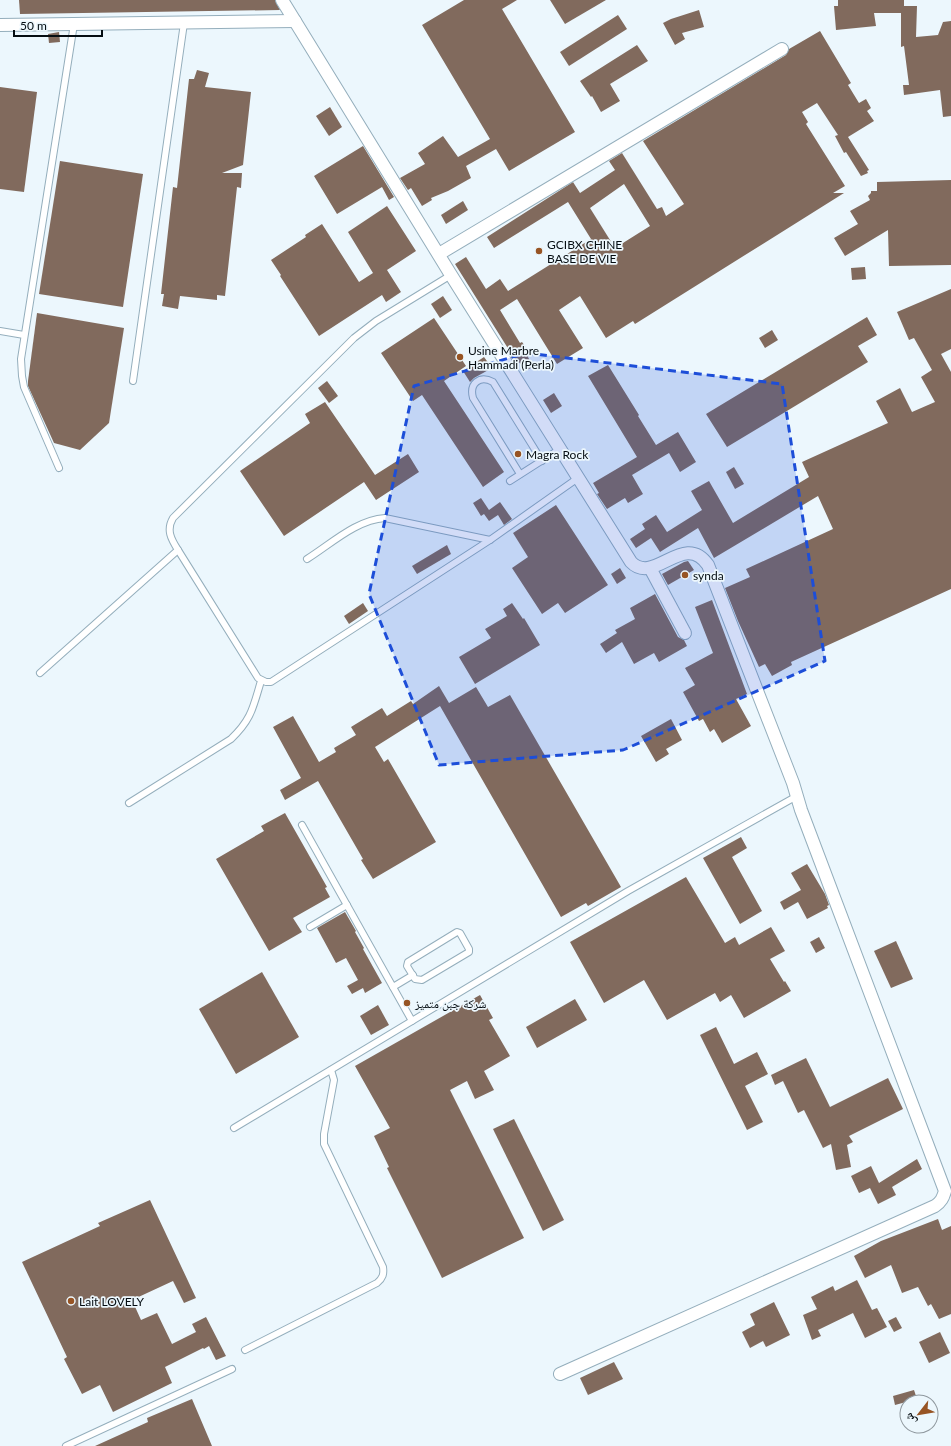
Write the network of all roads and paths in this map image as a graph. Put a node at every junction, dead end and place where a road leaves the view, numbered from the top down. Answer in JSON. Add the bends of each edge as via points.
{"nodes":[{"id":1,"x":282,"y":0,"type":"edge"},
{"id":2,"x":295,"y":21,"type":"junction"},
{"id":3,"x":184,"y":23,"type":"junction"},
{"id":4,"x":74,"y":24,"type":"junction"},
{"id":5,"x":0,"y":25,"type":"edge"},
{"id":6,"x":782,"y":49,"type":"dead end"},
{"id":7,"x":439,"y":254,"type":"junction"},
{"id":8,"x":451,"y":275,"type":"junction"},
{"id":9,"x":0,"y":331,"type":"edge"},
{"id":10,"x":24,"y":335,"type":"junction"},
{"id":11,"x":133,"y":381,"type":"dead end"},
{"id":12,"x":560,"y":449,"type":"junction"},
{"id":13,"x":542,"y":461,"type":"junction"},
{"id":14,"x":59,"y":468,"type":"dead end"},
{"id":15,"x":520,"y":474,"type":"junction"},
{"id":16,"x":578,"y":478,"type":"junction"},
{"id":17,"x":510,"y":481,"type":"dead end"},
{"id":18,"x":490,"y":540,"type":"junction"},
{"id":19,"x":178,"y":550,"type":"junction"},
{"id":20,"x":307,"y":559,"type":"dead end"},
{"id":21,"x":650,"y":568,"type":"junction"},
{"id":22,"x":685,"y":633,"type":"dead end"},
{"id":23,"x":40,"y":673,"type":"dead end"},
{"id":24,"x":261,"y":681,"type":"junction"},
{"id":25,"x":796,"y":796,"type":"junction"},
{"id":26,"x":129,"y":803,"type":"dead end"},
{"id":27,"x":302,"y":825,"type":"dead end"},
{"id":28,"x":347,"y":905,"type":"junction"},
{"id":29,"x":310,"y":927,"type":"dead end"},
{"id":30,"x":412,"y":975,"type":"junction"},
{"id":31,"x":393,"y":987,"type":"junction"},
{"id":32,"x":412,"y":1021,"type":"junction"},
{"id":33,"x":331,"y":1070,"type":"junction"},
{"id":34,"x":234,"y":1128,"type":"dead end"},
{"id":35,"x":946,"y":1204,"type":"edge"},
{"id":36,"x":245,"y":1350,"type":"dead end"},
{"id":37,"x":232,"y":1369,"type":"dead end"},
{"id":38,"x":560,"y":1374,"type":"dead end"},
{"id":39,"x":66,"y":1446,"type":"edge"}],
"edges":[{"from":1,"to":2,"type":"street"},
{"from":2,"to":3,"type":"street"},
{"from":2,"to":7,"type":"street"},
{"from":3,"to":4,"type":"street"},
{"from":3,"to":11,"type":"lane"},
{"from":4,"to":5,"type":"street"},
{"from":4,"to":10,"type":"lane"},
{"from":6,"to":7,"type":"street"},
{"from":7,"to":8,"type":"street"},
{"from":8,"to":12,"type":"street"},
{"from":8,"to":19,"type":"lane","via":[[376,321],[354,338],[173,518],[169,528],[171,539]]},
{"from":9,"to":10,"type":"lane"},
{"from":10,"to":14,"type":"lane","via":[[21,368],[24,387]]},
{"from":12,"to":13,"type":"lane"},
{"from":12,"to":16,"type":"street"},
{"from":13,"to":15,"type":"lane"},
{"from":13,"to":15,"type":"lane","via":[[493,382],[482,379],[476,382],[471,392],[473,398]]},
{"from":15,"to":17,"type":"lane"},
{"from":16,"to":18,"type":"lane"},
{"from":16,"to":21,"type":"street","via":[[631,562],[639,568]]},
{"from":18,"to":20,"type":"lane","via":[[385,518],[361,524]]},
{"from":18,"to":24,"type":"lane","via":[[275,680]]},
{"from":19,"to":23,"type":"lane"},
{"from":19,"to":24,"type":"lane"},
{"from":21,"to":22,"type":"street"},
{"from":21,"to":25,"type":"street","via":[[683,553],[698,555],[708,565]]},
{"from":24,"to":26,"type":"lane","via":[[246,723],[231,739]]},
{"from":25,"to":32,"type":"lane","via":[[628,891]]},
{"from":25,"to":35,"type":"street","via":[[943,1184]]},
{"from":27,"to":28,"type":"lane"},
{"from":28,"to":29,"type":"lane"},
{"from":28,"to":31,"type":"lane"},
{"from":30,"to":30,"type":"lane","via":[[417,980],[422,980],[468,953],[469,949],[460,933],[409,961],[407,966]]},
{"from":30,"to":31,"type":"lane"},
{"from":31,"to":32,"type":"lane"},
{"from":32,"to":33,"type":"lane"},
{"from":33,"to":34,"type":"lane"},
{"from":33,"to":36,"type":"lane","via":[[334,1080],[324,1144],[384,1273],[377,1283]]},
{"from":35,"to":38,"type":"street","via":[[927,1209]]},
{"from":37,"to":39,"type":"lane"}]}
